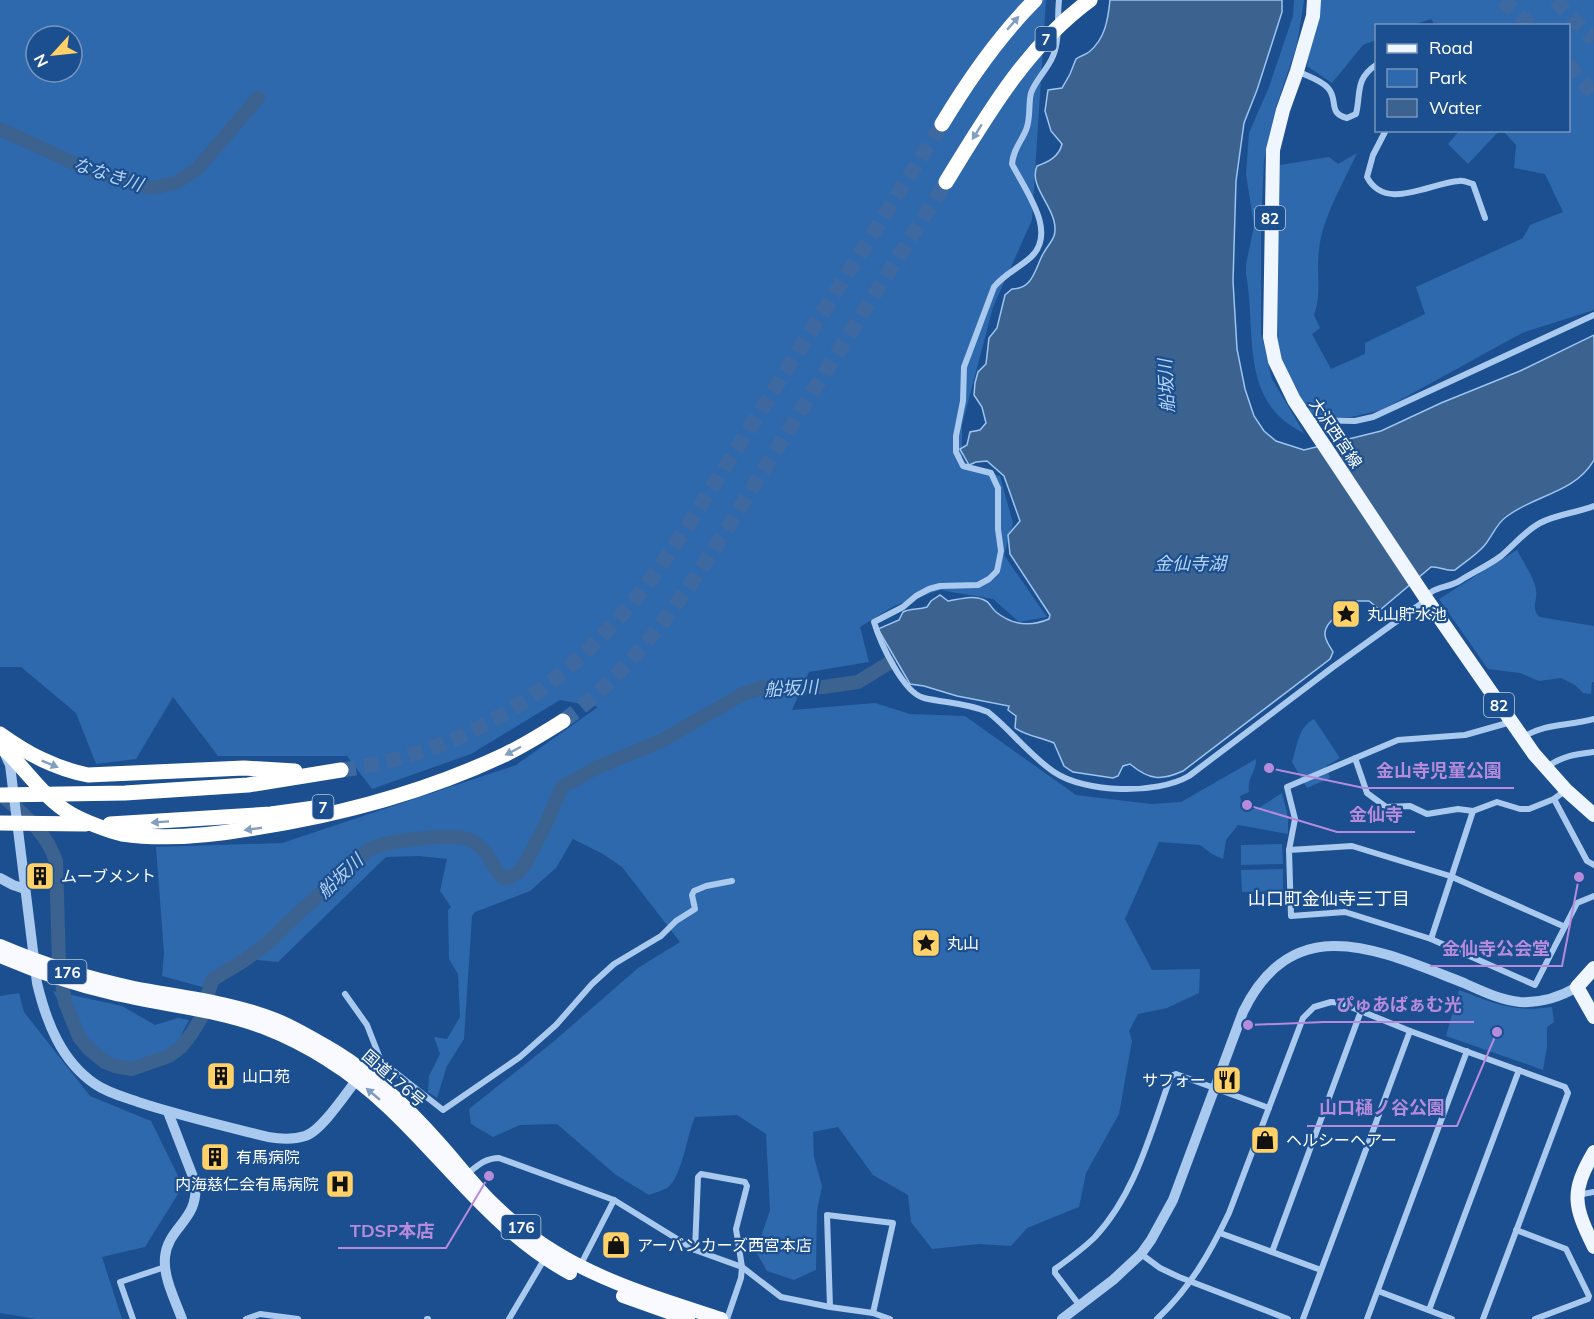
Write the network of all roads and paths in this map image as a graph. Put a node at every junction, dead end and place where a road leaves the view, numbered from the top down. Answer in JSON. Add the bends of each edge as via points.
{"nodes":[{"id":1,"x":1035,"y":0,"type":"edge"},
{"id":2,"x":1059,"y":0,"type":"edge"},
{"id":3,"x":1090,"y":0,"type":"edge"},
{"id":4,"x":1314,"y":0,"type":"edge"},
{"id":5,"x":1375,"y":66,"type":"edge"},
{"id":6,"x":1297,"y":71,"type":"junction"},
{"id":7,"x":942,"y":124,"type":"tunnel mouth"},
{"id":8,"x":1385,"y":132,"type":"edge"},
{"id":9,"x":946,"y":182,"type":"tunnel mouth"},
{"id":10,"x":1485,"y":218,"type":"dead end"},
{"id":11,"x":1594,"y":315,"type":"edge"},
{"id":12,"x":1311,"y":425,"type":"junction"},
{"id":13,"x":1594,"y":506,"type":"edge"},
{"id":14,"x":1421,"y":592,"type":"junction"},
{"id":15,"x":1594,"y":719,"type":"edge"},
{"id":16,"x":563,"y":721,"type":"tunnel mouth"},
{"id":17,"x":1511,"y":722,"type":"junction"},
{"id":18,"x":0,"y":734,"type":"edge"},
{"id":19,"x":1522,"y":738,"type":"junction"},
{"id":20,"x":0,"y":744,"type":"edge"},
{"id":21,"x":1594,"y":752,"type":"edge"},
{"id":22,"x":0,"y":756,"type":"edge"},
{"id":23,"x":1355,"y":758,"type":"junction"},
{"id":24,"x":1546,"y":767,"type":"junction"},
{"id":25,"x":341,"y":770,"type":"tunnel mouth"},
{"id":26,"x":323,"y":773,"type":"junction"},
{"id":27,"x":11,"y":780,"type":"junction"},
{"id":28,"x":1566,"y":789,"type":"junction"},
{"id":29,"x":0,"y":795,"type":"edge"},
{"id":30,"x":1554,"y":799,"type":"junction"},
{"id":31,"x":1473,"y":811,"type":"junction"},
{"id":32,"x":1594,"y":814,"type":"edge"},
{"id":33,"x":0,"y":823,"type":"edge"},
{"id":34,"x":123,"y":829,"type":"junction"},
{"id":35,"x":1289,"y":850,"type":"junction"},
{"id":36,"x":1594,"y":865,"type":"edge"},
{"id":37,"x":1450,"y":876,"type":"junction"},
{"id":38,"x":0,"y":878,"type":"edge"},
{"id":39,"x":732,"y":881,"type":"dead end"},
{"id":40,"x":25,"y":889,"type":"junction"},
{"id":41,"x":1594,"y":896,"type":"edge"},
{"id":42,"x":1563,"y":926,"type":"junction"},
{"id":43,"x":1431,"y":939,"type":"junction"},
{"id":44,"x":0,"y":946,"type":"edge"},
{"id":45,"x":0,"y":956,"type":"edge"},
{"id":46,"x":25,"y":962,"type":"junction"},
{"id":47,"x":1594,"y":968,"type":"edge"},
{"id":48,"x":1577,"y":987,"type":"junction"},
{"id":49,"x":345,"y":994,"type":"dead end"},
{"id":50,"x":1361,"y":1011,"type":"junction"},
{"id":51,"x":1594,"y":1017,"type":"edge"},
{"id":52,"x":1410,"y":1031,"type":"junction"},
{"id":53,"x":1467,"y":1051,"type":"junction"},
{"id":54,"x":381,"y":1061,"type":"junction"},
{"id":55,"x":1519,"y":1070,"type":"junction"},
{"id":56,"x":360,"y":1075,"type":"junction"},
{"id":57,"x":1215,"y":1088,"type":"junction"},
{"id":58,"x":1269,"y":1108,"type":"junction"},
{"id":59,"x":168,"y":1112,"type":"junction"},
{"id":60,"x":1594,"y":1152,"type":"edge"},
{"id":61,"x":466,"y":1175,"type":"junction"},
{"id":62,"x":1594,"y":1192,"type":"edge"},
{"id":63,"x":1577,"y":1195,"type":"junction"},
{"id":64,"x":614,"y":1200,"type":"junction"},
{"id":65,"x":1516,"y":1230,"type":"junction"},
{"id":66,"x":1220,"y":1233,"type":"junction"},
{"id":67,"x":1594,"y":1247,"type":"edge"},
{"id":68,"x":695,"y":1250,"type":"junction"},
{"id":69,"x":1272,"y":1252,"type":"junction"},
{"id":70,"x":1141,"y":1254,"type":"junction"},
{"id":71,"x":545,"y":1258,"type":"junction"},
{"id":72,"x":165,"y":1267,"type":"junction"},
{"id":73,"x":580,"y":1267,"type":"junction"},
{"id":74,"x":742,"y":1267,"type":"junction"},
{"id":75,"x":1321,"y":1270,"type":"junction"},
{"id":76,"x":1191,"y":1282,"type":"junction"},
{"id":77,"x":1378,"y":1291,"type":"junction"},
{"id":78,"x":1080,"y":1306,"type":"junction"},
{"id":79,"x":830,"y":1307,"type":"junction"},
{"id":80,"x":1428,"y":1310,"type":"junction"},
{"id":81,"x":873,"y":1313,"type":"junction"},
{"id":82,"x":512,"y":1318,"type":"edge"},
{"id":83,"x":133,"y":1319,"type":"edge"},
{"id":84,"x":182,"y":1319,"type":"edge"},
{"id":85,"x":246,"y":1319,"type":"edge"},
{"id":86,"x":292,"y":1319,"type":"edge"},
{"id":87,"x":298,"y":1319,"type":"edge"},
{"id":88,"x":688,"y":1319,"type":"edge"},
{"id":89,"x":721,"y":1319,"type":"edge"},
{"id":90,"x":727,"y":1319,"type":"edge"},
{"id":91,"x":891,"y":1319,"type":"edge"},
{"id":92,"x":1062,"y":1319,"type":"edge"},
{"id":93,"x":1157,"y":1319,"type":"edge"},
{"id":94,"x":1288,"y":1319,"type":"edge"},
{"id":95,"x":1303,"y":1319,"type":"edge"},
{"id":96,"x":1367,"y":1319,"type":"edge"},
{"id":97,"x":1452,"y":1319,"type":"edge"},
{"id":98,"x":1482,"y":1319,"type":"edge"},
{"id":99,"x":1535,"y":1319,"type":"edge"}],
"edges":[{"from":7,"to":1,"type":"highway","number":"7","one_way":true,"via":[[993,47]]},
{"from":2,"to":14,"type":"street","via":[[1053,58],[1032,89],[1026,131],[1016,145],[1012,164],[1038,216],[1041,245],[994,287],[964,367],[956,436],[956,452],[963,466],[991,473],[998,488],[998,567],[978,585],[929,589],[874,622],[902,680],[923,698],[975,706],[988,712],[1055,773],[1104,788],[1175,784],[1422,603]]},
{"from":3,"to":9,"type":"highway","number":"7","one_way":true,"via":[[1042,42],[1008,84]]},
{"from":4,"to":6,"type":"main road","name":"大沢西宮線","number":"82"},
{"from":5,"to":6,"type":"street","via":[[1362,78],[1356,114],[1347,118],[1340,117],[1333,108],[1329,89]]},
{"from":6,"to":12,"type":"main road","name":"大沢西宮線","number":"82","via":[[1273,150],[1270,337],[1283,380]]},
{"from":8,"to":10,"type":"street","via":[[1367,177],[1372,187],[1401,194],[1461,180],[1473,184]]},
{"from":11,"to":12,"type":"street","via":[[1373,417]]},
{"from":12,"to":14,"type":"main road","name":"大沢西宮線","number":"82"},
{"from":13,"to":14,"type":"street","via":[[1555,516],[1456,583]]},
{"from":14,"to":17,"type":"main road","name":"大沢西宮線","number":"82"},
{"from":15,"to":19,"type":"street","via":[[1558,724]]},
{"from":16,"to":34,"type":"highway","number":"7","one_way":true,"via":[[505,755],[451,777],[318,808]]},
{"from":17,"to":19,"type":"main road","name":"大沢西宮線","number":"82"},
{"from":17,"to":23,"type":"street","via":[[1465,735],[1398,740]]},
{"from":18,"to":26,"type":"highway","number":"7","one_way":true,"via":[[40,760],[88,775],[244,768]]},
{"from":19,"to":24,"type":"main road","name":"大沢西宮線","number":"82"},
{"from":20,"to":27,"type":"street","via":[[10,765]]},
{"from":20,"to":34,"type":"highway","via":[[72,815]]},
{"from":21,"to":24,"type":"street","via":[[1558,759]]},
{"from":22,"to":27,"type":"street"},
{"from":23,"to":31,"type":"street","via":[[1367,794],[1386,807],[1410,806],[1427,814]]},
{"from":23,"to":35,"type":"street","via":[[1287,787],[1294,819]]},
{"from":24,"to":28,"type":"main road","name":"大沢西宮線","number":"82"},
{"from":25,"to":26,"type":"highway","number":"7"},
{"from":26,"to":29,"type":"highway","number":"7","via":[[248,785],[125,793]]},
{"from":27,"to":40,"type":"street"},
{"from":28,"to":30,"type":"street"},
{"from":28,"to":32,"type":"main road","name":"大沢西宮線","number":"82"},
{"from":30,"to":31,"type":"street","via":[[1520,809],[1497,802]]},
{"from":30,"to":36,"type":"street","via":[[1587,861]]},
{"from":31,"to":37,"type":"street"},
{"from":33,"to":34,"type":"highway","number":"7"},
{"from":35,"to":37,"type":"street","via":[[1352,846]]},
{"from":35,"to":43,"type":"street","via":[[1291,916],[1345,912]]},
{"from":37,"to":42,"type":"street"},
{"from":37,"to":43,"type":"street"},
{"from":38,"to":40,"type":"street"},
{"from":39,"to":54,"type":"street","via":[[694,891],[695,909],[661,936],[614,964],[520,1057],[443,1110]]},
{"from":40,"to":59,"type":"street","via":[[42,1007],[67,1057],[112,1093]]},
{"from":41,"to":42,"type":"street","via":[[1577,903]]},
{"from":42,"to":43,"type":"street","via":[[1534,984]]},
{"from":44,"to":46,"type":"highway","name":"国道176号","number":"176"},
{"from":45,"to":46,"type":"highway","name":"国道176号","number":"176"},
{"from":46,"to":56,"type":"highway","name":"国道176号","number":"176","via":[[56,968],[113,988],[276,1020],[335,1052]]},
{"from":47,"to":48,"type":"main road"},
{"from":48,"to":51,"type":"main road"},
{"from":48,"to":57,"type":"street","via":[[1555,997],[1520,1002],[1363,947],[1323,946],[1286,960],[1262,980],[1243,1012]]},
{"from":49,"to":54,"type":"street","via":[[367,1025]]},
{"from":50,"to":52,"type":"street"},
{"from":50,"to":58,"type":"street","via":[[1331,1002],[1314,1007],[1303,1018]]},
{"from":50,"to":69,"type":"street"},
{"from":52,"to":53,"type":"street"},
{"from":52,"to":75,"type":"street"},
{"from":53,"to":55,"type":"street"},
{"from":53,"to":77,"type":"street"},
{"from":54,"to":56,"type":"street","via":[[373,1061]]},
{"from":55,"to":65,"type":"street","via":[[1564,1087],[1568,1093]]},
{"from":55,"to":80,"type":"street"},
{"from":56,"to":59,"type":"street","via":[[317,1129],[293,1139],[268,1137]]},
{"from":56,"to":61,"type":"highway","name":"国道176号","number":"176","via":[[410,1112]]},
{"from":71,"to":56,"type":"highway","name":"国道176号","number":"176","one_way":true,"via":[[487,1211]]},
{"from":57,"to":58,"type":"street"},
{"from":57,"to":70,"type":"street","via":[[1173,1200]]},
{"from":57,"to":78,"type":"street","via":[[1176,1074],[1171,1076],[1138,1167],[1118,1209],[1094,1239],[1055,1269]]},
{"from":58,"to":66,"type":"street"},
{"from":59,"to":72,"type":"street","via":[[196,1189],[192,1208],[169,1240]]},
{"from":60,"to":63,"type":"main road"},
{"from":61,"to":64,"type":"street","via":[[483,1162],[499,1158]]},
{"from":61,"to":73,"type":"highway","name":"国道176号","number":"176","via":[[525,1231]]},
{"from":62,"to":63,"type":"street"},
{"from":63,"to":67,"type":"main road","via":[[1579,1214]]},
{"from":64,"to":68,"type":"street"},
{"from":64,"to":73,"type":"street"},
{"from":65,"to":98,"type":"street"},
{"from":65,"to":99,"type":"street","via":[[1566,1249],[1589,1296]]},
{"from":66,"to":69,"type":"street"},
{"from":66,"to":76,"type":"street"},
{"from":68,"to":74,"type":"street"},
{"from":68,"to":74,"type":"street","via":[[698,1177],[702,1174],[745,1182],[736,1229]]},
{"from":69,"to":75,"type":"street"},
{"from":70,"to":76,"type":"street"},
{"from":70,"to":78,"type":"street"},
{"from":71,"to":82,"type":"street"},
{"from":71,"to":88,"type":"highway","name":"国道176号","number":"176","via":[[604,1289]]},
{"from":72,"to":83,"type":"street","via":[[120,1282]]},
{"from":72,"to":84,"type":"street"},
{"from":73,"to":89,"type":"highway","name":"国道176号","number":"176","via":[[638,1292]]},
{"from":74,"to":79,"type":"street","via":[[781,1297]]},
{"from":74,"to":90,"type":"street"},
{"from":75,"to":95,"type":"street"},
{"from":76,"to":93,"type":"street"},
{"from":76,"to":94,"type":"street"},
{"from":77,"to":80,"type":"street"},
{"from":77,"to":96,"type":"street"},
{"from":78,"to":92,"type":"street"},
{"from":79,"to":81,"type":"street"},
{"from":79,"to":81,"type":"street","via":[[827,1215],[893,1223]]},
{"from":80,"to":97,"type":"street"},
{"from":81,"to":91,"type":"street"},
{"from":85,"to":86,"type":"street","via":[[260,1314]]},
{"from":86,"to":87,"type":"street"}]}
